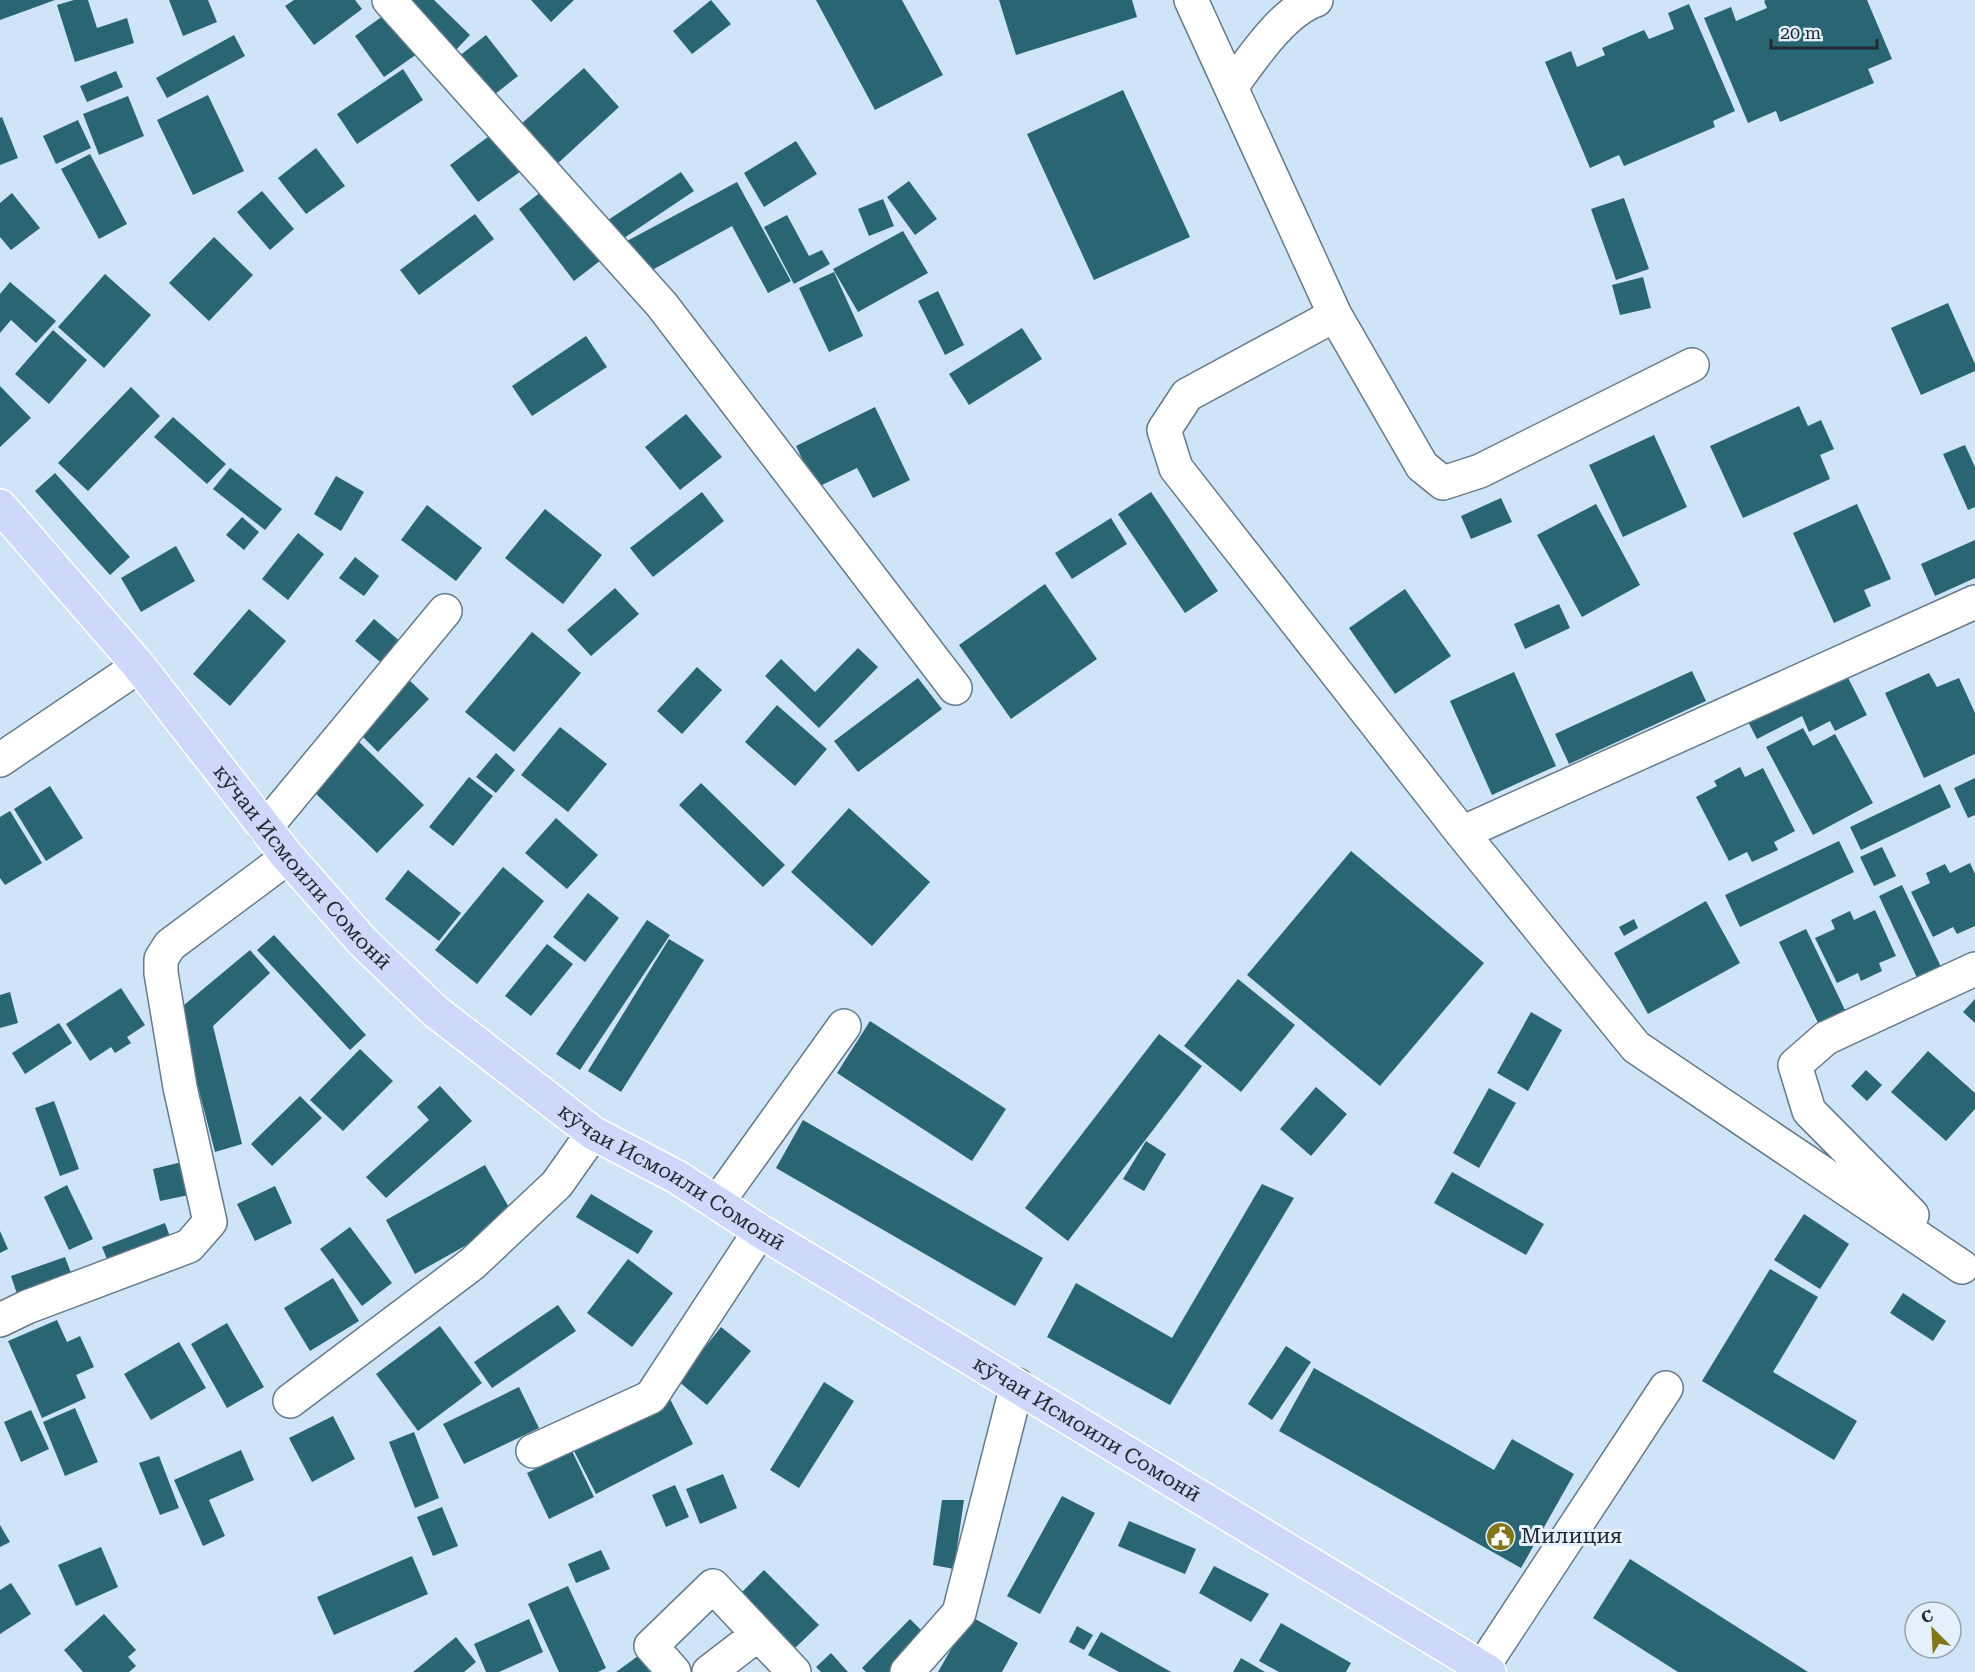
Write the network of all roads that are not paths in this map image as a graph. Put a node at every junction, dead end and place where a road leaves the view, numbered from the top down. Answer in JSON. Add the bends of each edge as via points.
{"nodes":[{"id":1,"x":389,"y":0,"type":"edge"},
{"id":2,"x":1191,"y":0,"type":"edge"},
{"id":3,"x":1316,"y":0,"type":"edge"},
{"id":4,"x":1231,"y":87,"type":"junction"},
{"id":5,"x":1335,"y":315,"type":"junction"},
{"id":6,"x":1692,"y":365,"type":"dead end"},
{"id":7,"x":0,"y":506,"type":"edge"},
{"id":8,"x":1975,"y":602,"type":"edge"},
{"id":9,"x":445,"y":611,"type":"dead end"},
{"id":10,"x":139,"y":666,"type":"junction"},
{"id":11,"x":955,"y":688,"type":"dead end"},
{"id":12,"x":0,"y":760,"type":"edge"},
{"id":13,"x":265,"y":828,"type":"junction"},
{"id":14,"x":1462,"y":833,"type":"junction"},
{"id":15,"x":288,"y":857,"type":"junction"},
{"id":16,"x":1975,"y":969,"type":"edge"},
{"id":17,"x":844,"y":1026,"type":"dead end"},
{"id":18,"x":593,"y":1132,"type":"junction"},
{"id":19,"x":717,"y":1203,"type":"junction"},
{"id":20,"x":760,"y":1231,"type":"junction"},
{"id":21,"x":1969,"y":1273,"type":"edge"},
{"id":22,"x":0,"y":1320,"type":"edge"},
{"id":23,"x":1017,"y":1385,"type":"junction"},
{"id":24,"x":1666,"y":1388,"type":"dead end"},
{"id":25,"x":290,"y":1401,"type":"dead end"},
{"id":26,"x":533,"y":1451,"type":"dead end"},
{"id":27,"x":757,"y":1635,"type":"junction"},
{"id":28,"x":1486,"y":1670,"type":"edge"},
{"id":29,"x":674,"y":1672,"type":"edge"},
{"id":30,"x":709,"y":1672,"type":"edge"},
{"id":31,"x":794,"y":1672,"type":"edge"},
{"id":32,"x":907,"y":1672,"type":"edge"}],
"edges":[{"from":1,"to":11,"type":"street","via":[[662,305]]},
{"from":2,"to":4,"type":"street"},
{"from":3,"to":4,"type":"street","via":[[1278,26]]},
{"from":4,"to":5,"type":"street"},
{"from":5,"to":6,"type":"street","via":[[1422,466],[1443,483],[1480,471]]},
{"from":5,"to":14,"type":"street","via":[[1187,395],[1164,430],[1176,468]]},
{"from":7,"to":10,"type":"main road","name":"кӯчаи Исмоили Сомонӣ"},
{"from":8,"to":14,"type":"street"},
{"from":9,"to":13,"type":"street"},
{"from":10,"to":12,"type":"street"},
{"from":10,"to":13,"type":"main road","name":"кӯчаи Исмоили Сомонӣ"},
{"from":13,"to":15,"type":"main road","name":"кӯчаи Исмоили Сомонӣ"},
{"from":14,"to":21,"type":"street","via":[[1636,1047]]},
{"from":15,"to":18,"type":"main road","name":"кӯчаи Исмоили Сомонӣ","via":[[363,942],[435,1011]]},
{"from":15,"to":22,"type":"street","via":[[170,945],[161,959],[180,1087],[210,1222],[189,1246]]},
{"from":16,"to":21,"type":"street","via":[[1826,1038],[1795,1065],[1809,1111]]},
{"from":17,"to":19,"type":"street"},
{"from":18,"to":19,"type":"main road","name":"кӯчаи Исмоили Сомонӣ"},
{"from":18,"to":25,"type":"street","via":[[557,1184],[472,1264]]},
{"from":19,"to":20,"type":"main road","name":"кӯчаи Исмоили Сомонӣ"},
{"from":20,"to":23,"type":"main road","name":"кӯчаи Исмоили Сомонӣ"},
{"from":20,"to":26,"type":"street","via":[[651,1397]]},
{"from":23,"to":28,"type":"main road","name":"кӯчаи Исмоили Сомонӣ"},
{"from":23,"to":32,"type":"street","via":[[958,1612]]},
{"from":24,"to":28,"type":"street"},
{"from":27,"to":29,"type":"street","via":[[712,1586],[651,1646]]},
{"from":27,"to":30,"type":"street"},
{"from":27,"to":31,"type":"street"}]}
